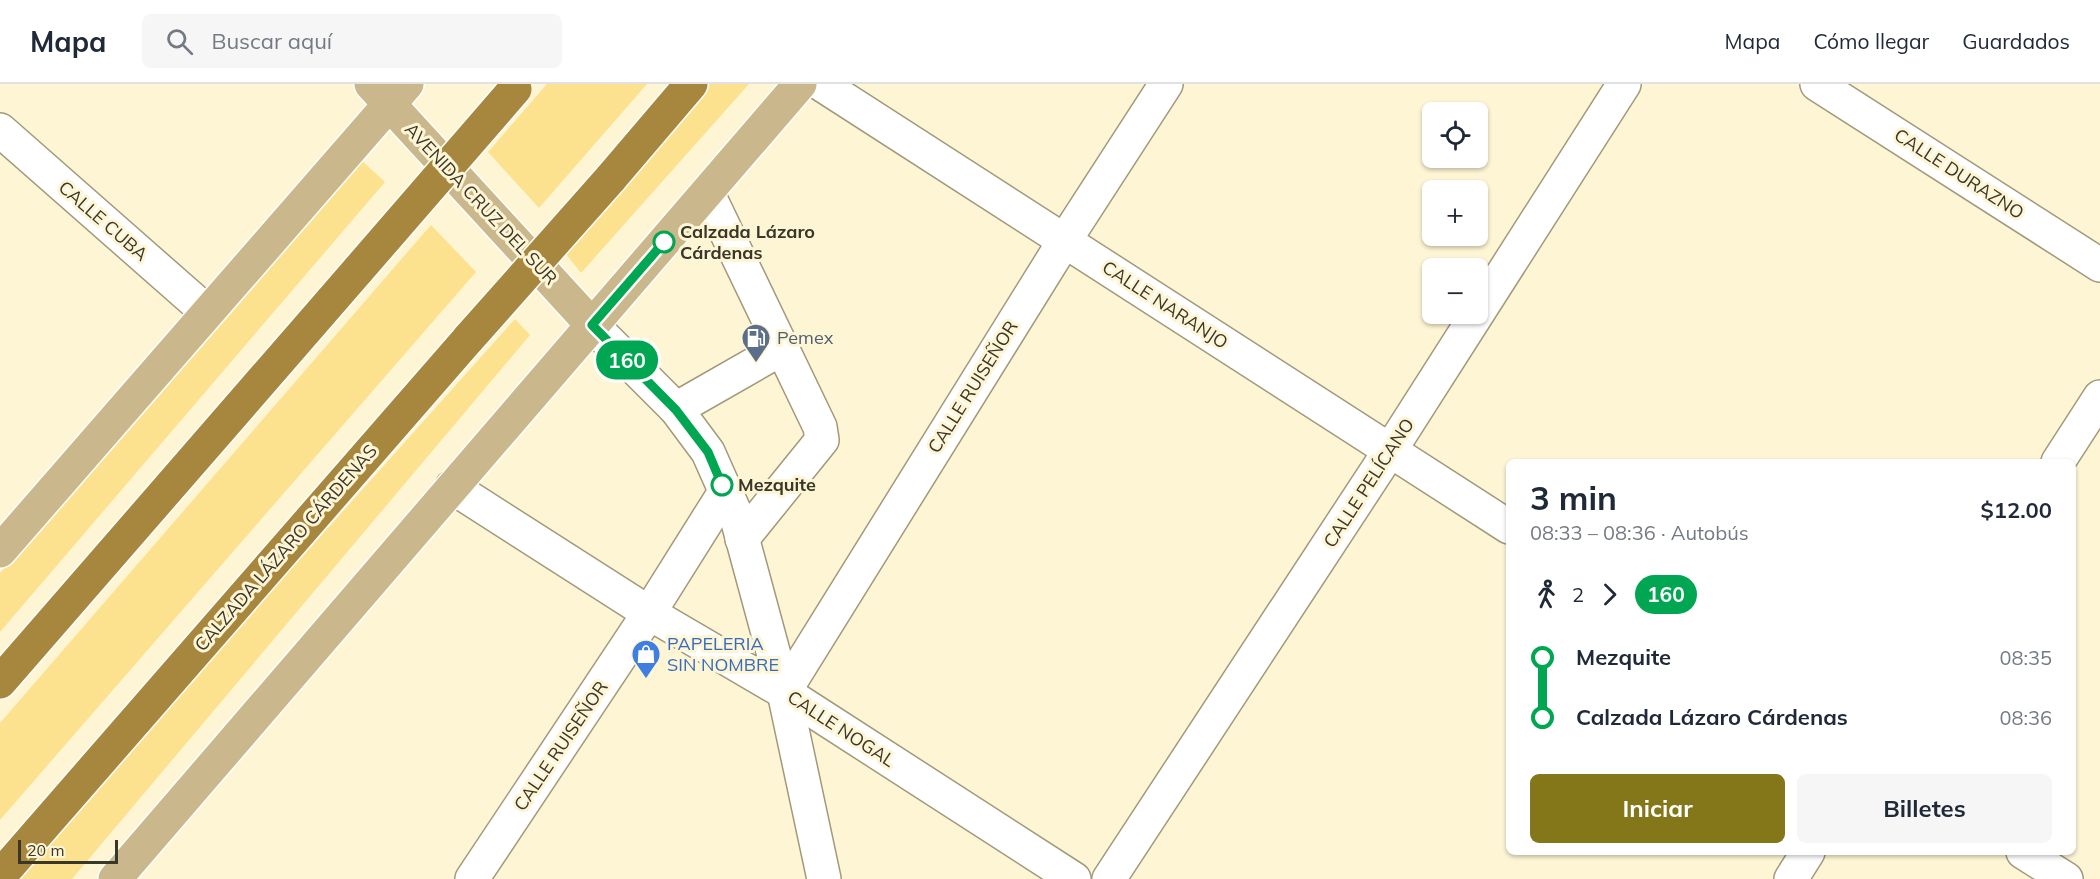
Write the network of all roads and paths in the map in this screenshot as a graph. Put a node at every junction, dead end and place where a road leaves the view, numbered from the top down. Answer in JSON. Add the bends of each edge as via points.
{"nodes":[{"id":1,"x":691,"y":84,"type":"edge"},
{"id":2,"x":800,"y":84,"type":"edge"},
{"id":3,"x":821,"y":84,"type":"edge"},
{"id":4,"x":1166,"y":84,"type":"edge"},
{"id":5,"x":1624,"y":84,"type":"edge"},
{"id":6,"x":1817,"y":84,"type":"edge"},
{"id":7,"x":517,"y":86,"type":"edge"},
{"id":8,"x":389,"y":91,"type":"edge"},
{"id":9,"x":0,"y":130,"type":"edge"},
{"id":10,"x":707,"y":192,"type":"junction"},
{"id":11,"x":1065,"y":240,"type":"junction"},
{"id":12,"x":2100,"y":265,"type":"edge"},
{"id":13,"x":207,"y":312,"type":"junction"},
{"id":14,"x":592,"y":325,"type":"junction"},
{"id":15,"x":781,"y":350,"type":"junction"},
{"id":16,"x":2100,"y":397,"type":"edge"},
{"id":17,"x":676,"y":410,"type":"junction"},
{"id":18,"x":1389,"y":452,"type":"junction"},
{"id":19,"x":2060,"y":459,"type":"edge"},
{"id":20,"x":452,"y":487,"type":"junction"},
{"id":21,"x":725,"y":492,"type":"junction"},
{"id":22,"x":1506,"y":525,"type":"edge"},
{"id":23,"x":742,"y":539,"type":"junction"},
{"id":24,"x":0,"y":551,"type":"edge"},
{"id":25,"x":649,"y":613,"type":"junction"},
{"id":26,"x":0,"y":682,"type":"edge"},
{"id":27,"x":784,"y":692,"type":"junction"},
{"id":28,"x":1806,"y":855,"type":"edge"},
{"id":29,"x":2028,"y":855,"type":"edge"},
{"id":30,"x":0,"y":876,"type":"edge"},
{"id":31,"x":115,"y":879,"type":"edge"},
{"id":32,"x":472,"y":879,"type":"edge"},
{"id":33,"x":825,"y":879,"type":"edge"},
{"id":34,"x":1074,"y":879,"type":"edge"},
{"id":35,"x":1109,"y":879,"type":"edge"},
{"id":36,"x":1791,"y":879,"type":"edge"},
{"id":37,"x":2066,"y":879,"type":"edge"}],
"edges":[{"from":1,"to":30,"type":"highway","name":"CALZADA LÁZARO CÁRDENAS","bridge":true},
{"from":2,"to":10,"type":"main road"},
{"from":3,"to":11,"type":"street","name":"CALLE NARANJO"},
{"from":4,"to":11,"type":"street","name":"CALLE RUISEÑOR"},
{"from":5,"to":18,"type":"street","name":"CALLE PELÍCANO"},
{"from":6,"to":12,"type":"street","name":"CALLE DURAZNO"},
{"from":7,"to":26,"type":"highway","bridge":true},
{"from":8,"to":13,"type":"main road"},
{"from":8,"to":14,"type":"main road","name":"AVENIDA CRUZ DEL SUR"},
{"from":9,"to":13,"type":"street","name":"CALLE CUBA"},
{"from":10,"to":14,"type":"main road"},
{"from":10,"to":15,"type":"street"},
{"from":11,"to":18,"type":"street","name":"CALLE NARANJO"},
{"from":11,"to":27,"type":"street","name":"CALLE RUISEÑOR"},
{"from":13,"to":24,"type":"main road"},
{"from":14,"to":17,"type":"street"},
{"from":14,"to":20,"type":"main road"},
{"from":15,"to":17,"type":"street"},
{"from":15,"to":23,"type":"street","via":[[820,427],[822,440]]},
{"from":16,"to":19,"type":"street"},
{"from":17,"to":21,"type":"street","via":[[708,452]]},
{"from":18,"to":22,"type":"street","name":"CALLE NARANJO"},
{"from":18,"to":35,"type":"street","name":"CALLE PELÍCANO"},
{"from":20,"to":25,"type":"street","name":"CALLE NOGAL"},
{"from":20,"to":31,"type":"main road"},
{"from":21,"to":23,"type":"street"},
{"from":21,"to":25,"type":"street","name":"CALLE RUISEÑOR"},
{"from":23,"to":27,"type":"street"},
{"from":25,"to":27,"type":"street","name":"CALLE NOGAL"},
{"from":25,"to":32,"type":"street","name":"CALLE RUISEÑOR"},
{"from":27,"to":33,"type":"street"},
{"from":27,"to":34,"type":"street","name":"CALLE NOGAL"},
{"from":28,"to":36,"type":"street"},
{"from":29,"to":37,"type":"street"}]}
